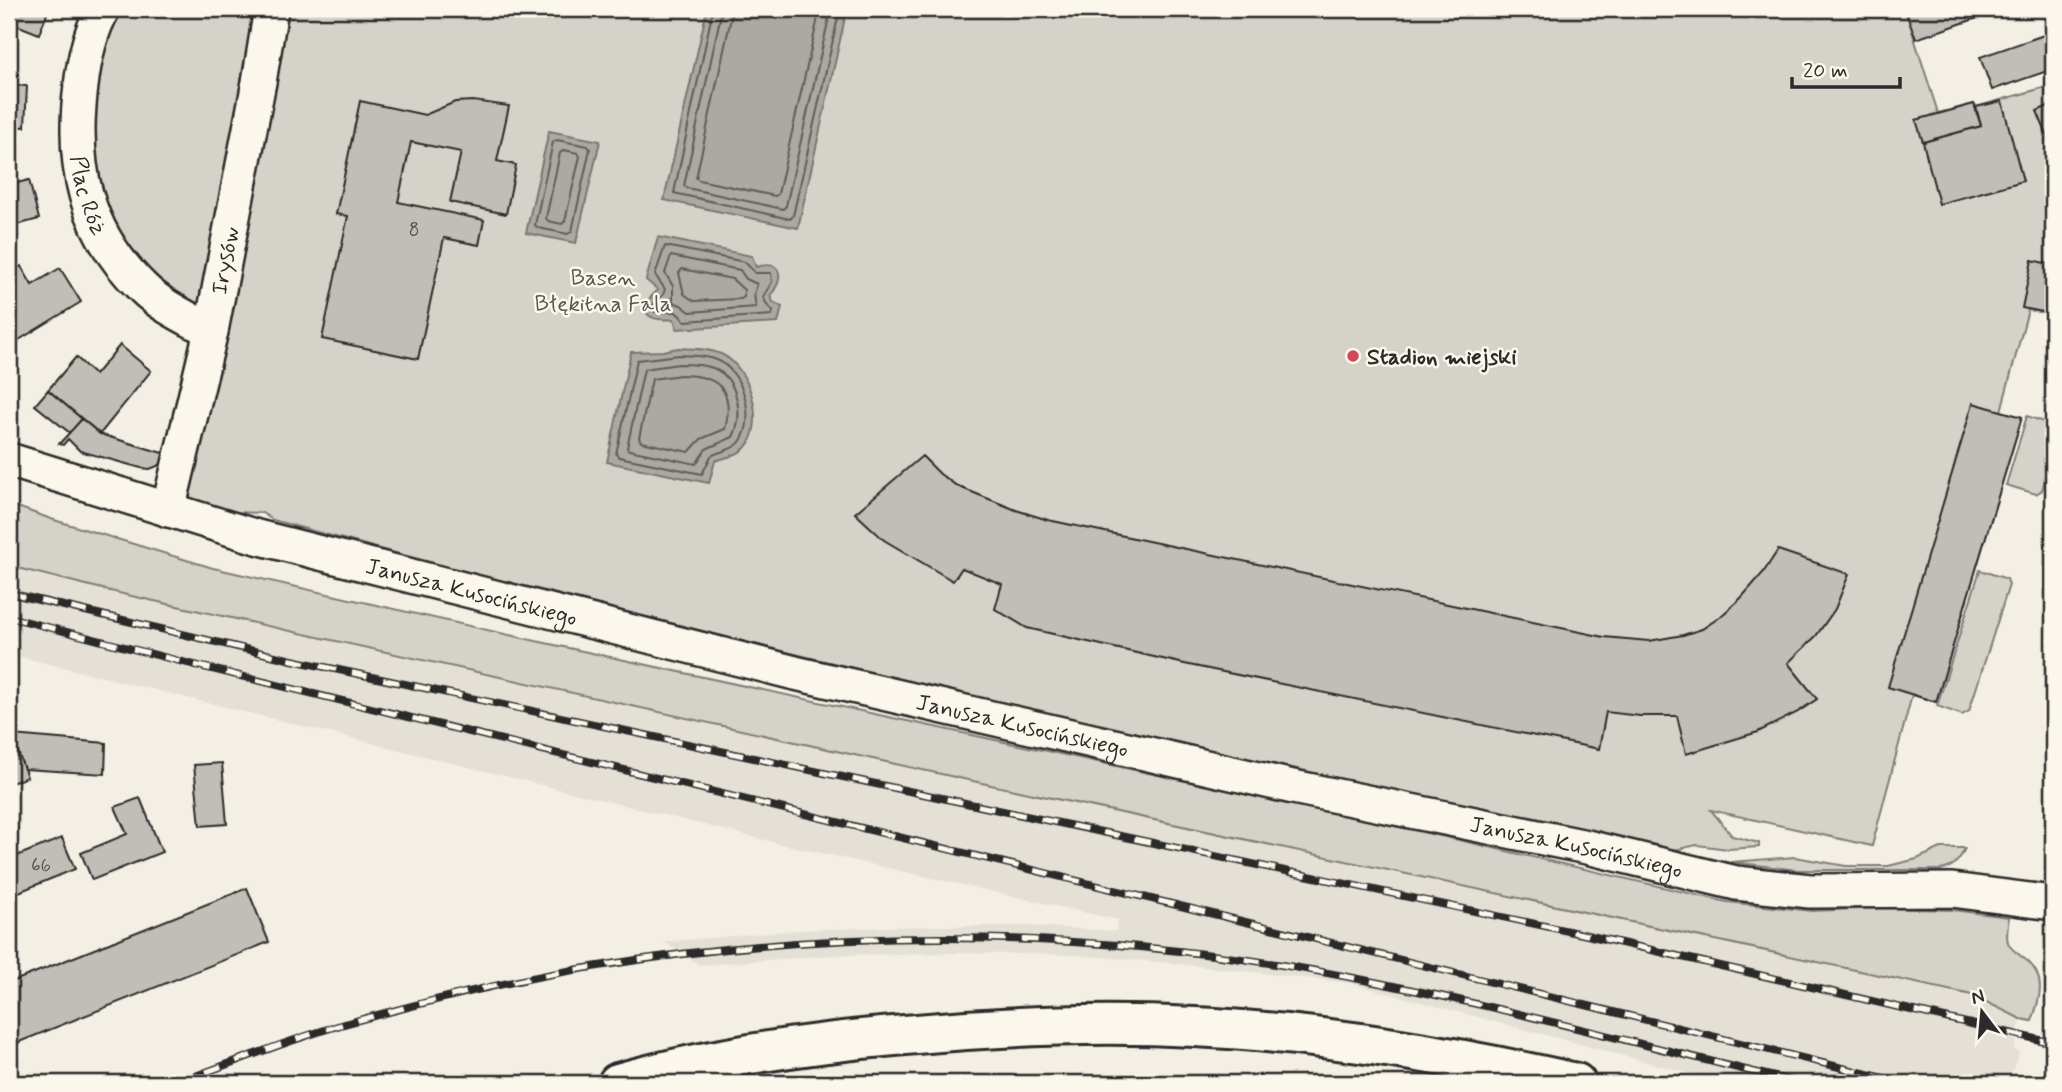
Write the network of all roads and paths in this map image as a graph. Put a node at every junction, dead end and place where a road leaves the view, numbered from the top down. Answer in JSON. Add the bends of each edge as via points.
{"nodes":[{"id":1,"x":103,"y":9,"type":"edge"},
{"id":2,"x":271,"y":9,"type":"edge"},
{"id":3,"x":211,"y":331,"type":"junction"},
{"id":4,"x":9,"y":460,"type":"edge"},
{"id":5,"x":168,"y":510,"type":"junction"},
{"id":6,"x":2053,"y":904,"type":"edge"},
{"id":7,"x":618,"y":1083,"type":"edge"},
{"id":8,"x":1576,"y":1083,"type":"edge"}],
"edges":[{"from":1,"to":3,"type":"street","name":"Plac Róż","via":[[89,45],[79,101],[78,155],[90,210],[111,251],[145,290]]},
{"from":2,"to":3,"type":"street","name":"Irysów"},
{"from":3,"to":5,"type":"street","name":"Irysów"},
{"from":4,"to":5,"type":"street","name":"Janusza Kusocińskiego"},
{"from":5,"to":6,"type":"street","name":"Janusza Kusocińskiego","via":[[257,537],[795,673],[1736,883],[1810,891],[1952,890]]},
{"from":7,"to":8,"type":"main road","via":[[847,1040],[1065,1025],[1195,1027],[1338,1040]]}]}
